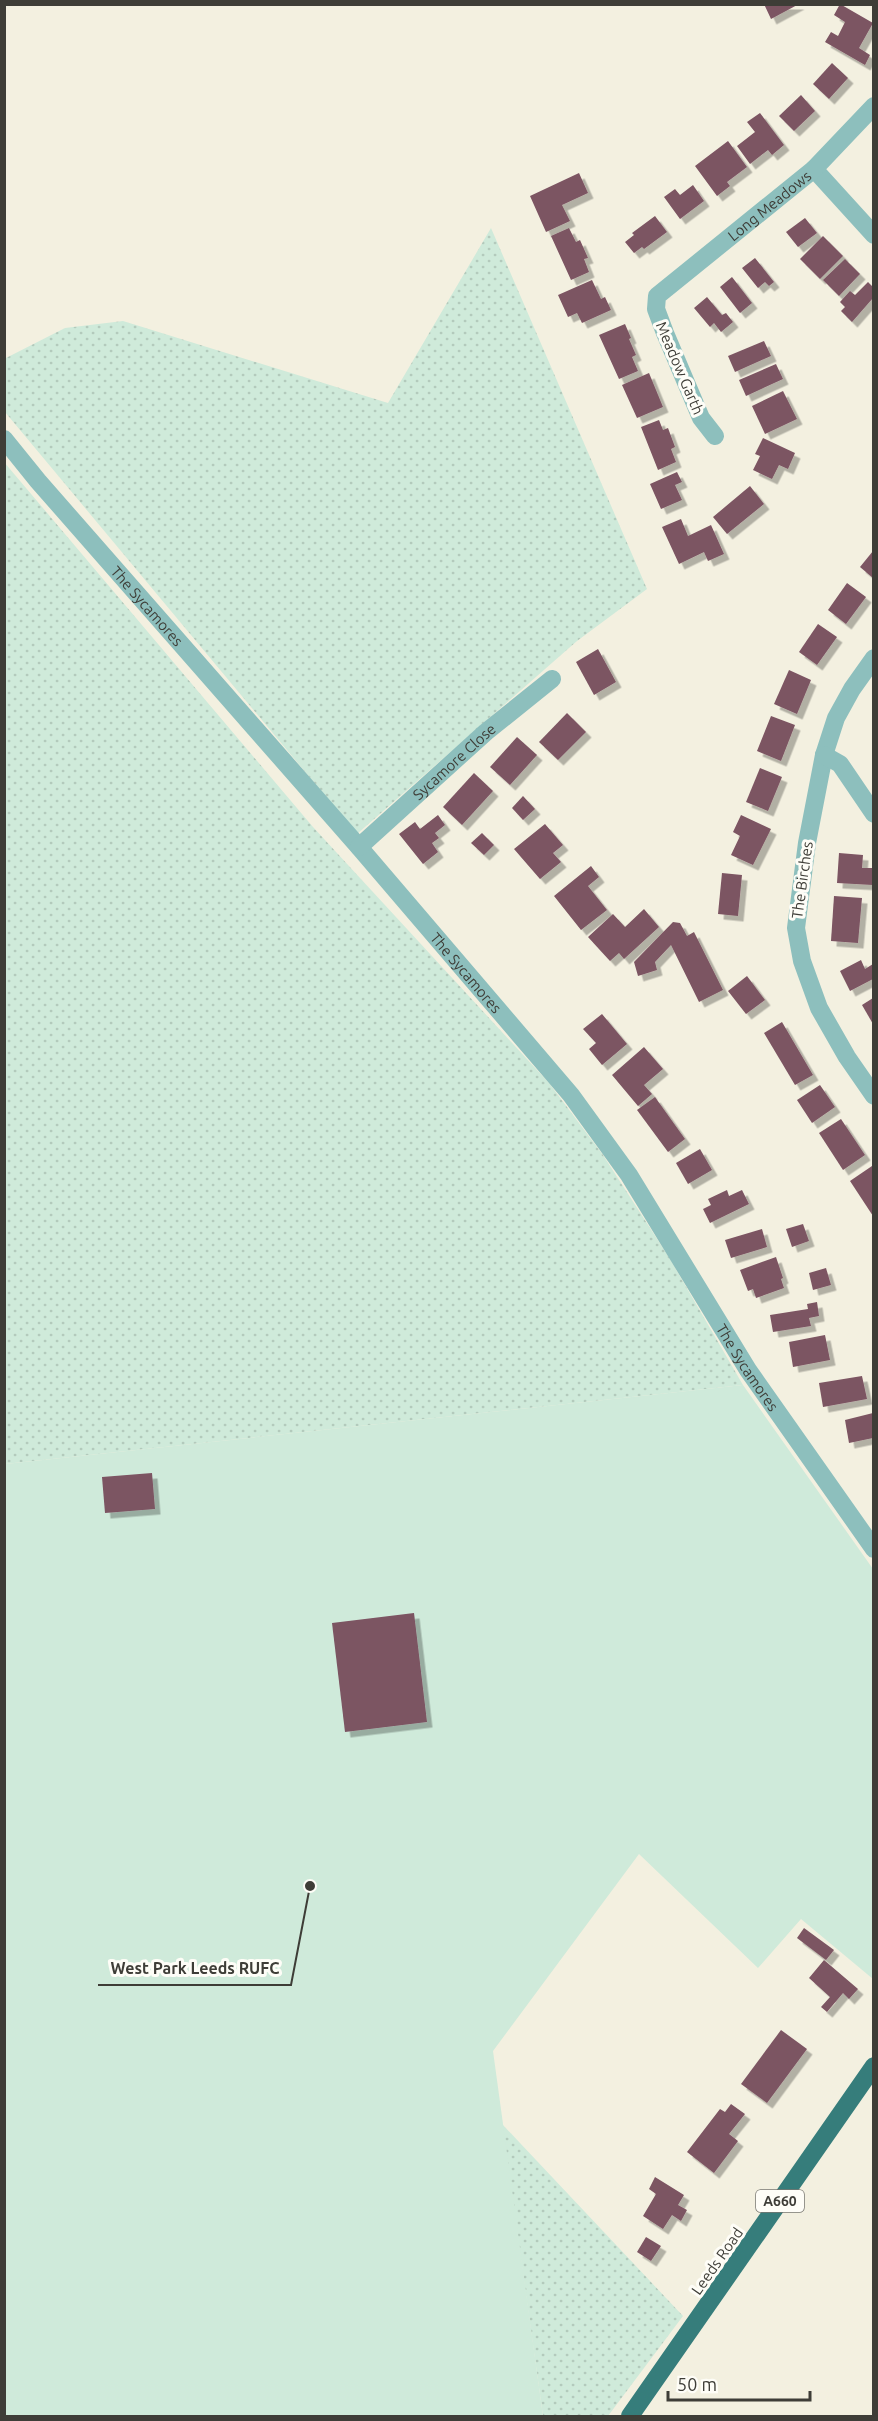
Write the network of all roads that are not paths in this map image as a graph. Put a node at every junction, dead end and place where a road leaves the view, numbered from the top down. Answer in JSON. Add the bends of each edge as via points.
{"nodes":[{"id":1,"x":873,"y":106,"type":"edge"},
{"id":2,"x":814,"y":169,"type":"junction"},
{"id":3,"x":873,"y":235,"type":"edge"},
{"id":4,"x":657,"y":296,"type":"joint"},
{"id":5,"x":714,"y":436,"type":"dead end"},
{"id":6,"x":4,"y":439,"type":"edge"},
{"id":7,"x":873,"y":658,"type":"edge"},
{"id":8,"x":552,"y":679,"type":"dead end"},
{"id":9,"x":824,"y":755,"type":"junction"},
{"id":10,"x":873,"y":814,"type":"edge"},
{"id":11,"x":359,"y":847,"type":"junction"},
{"id":12,"x":873,"y":1096,"type":"edge"},
{"id":13,"x":873,"y":1549,"type":"edge"},
{"id":14,"x":873,"y":2066,"type":"edge"},
{"id":15,"x":630,"y":2416,"type":"edge"}],
"edges":[{"from":1,"to":2,"type":"street","name":"Long Meadows"},
{"from":2,"to":3,"type":"street"},
{"from":2,"to":4,"type":"street","name":"Long Meadows"},
{"from":4,"to":5,"type":"street","name":"Meadow Garth","via":[[656,309],[665,333],[701,418]]},
{"from":6,"to":11,"type":"street","name":"The Sycamores"},
{"from":7,"to":9,"type":"street","name":"The Birches","via":[[836,718]]},
{"from":8,"to":11,"type":"street","name":"Sycamore Close","via":[[486,732]]},
{"from":9,"to":10,"type":"street","via":[[840,764]]},
{"from":9,"to":12,"type":"street","name":"The Birches","via":[[796,928],[802,961],[819,1008]]},
{"from":11,"to":13,"type":"street","name":"The Sycamores","via":[[571,1095],[623,1166],[748,1370]]},
{"from":14,"to":15,"type":"highway","name":"Leeds Road","number":"A660"}]}
